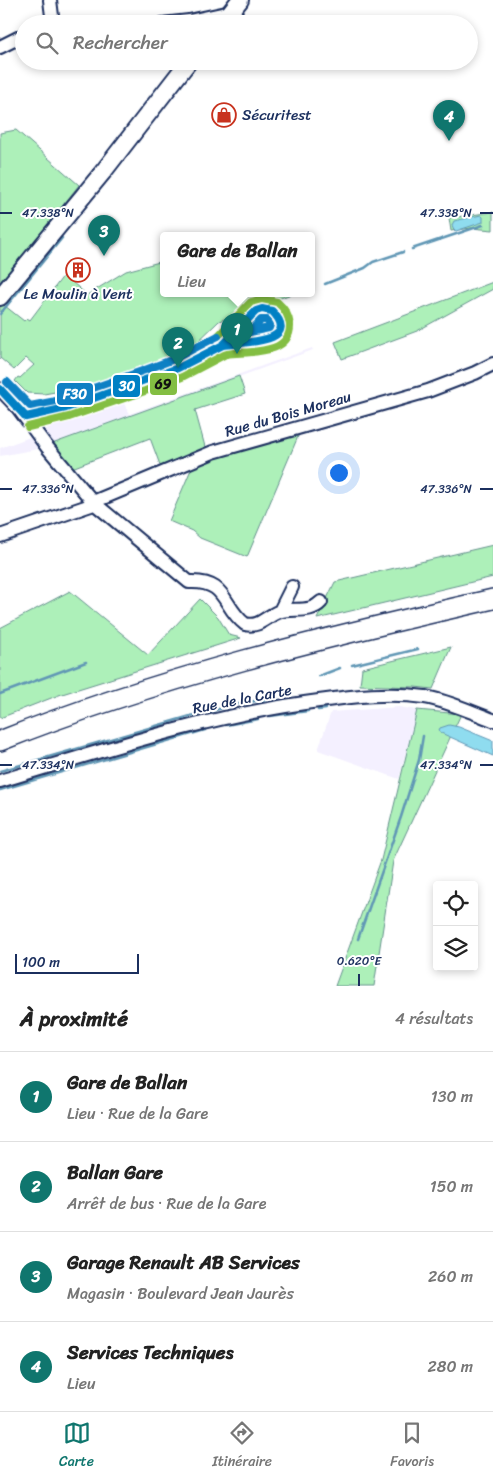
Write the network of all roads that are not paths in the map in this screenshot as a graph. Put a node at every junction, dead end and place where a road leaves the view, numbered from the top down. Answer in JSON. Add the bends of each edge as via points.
{"nodes":[{"id":1,"x":50,"y":0,"type":"edge"},
{"id":2,"x":253,"y":0,"type":"edge"},
{"id":3,"x":52,"y":15,"type":"edge"},
{"id":4,"x":231,"y":15,"type":"edge"},
{"id":5,"x":15,"y":40,"type":"edge"},
{"id":6,"x":0,"y":47,"type":"edge"},
{"id":7,"x":183,"y":70,"type":"edge"},
{"id":8,"x":194,"y":70,"type":"edge"},
{"id":9,"x":103,"y":172,"type":"junction"},
{"id":10,"x":0,"y":297,"type":"edge"},
{"id":11,"x":250,"y":320,"type":"junction"},
{"id":12,"x":260,"y":340,"type":"junction"},
{"id":13,"x":223,"y":345,"type":"junction"},
{"id":14,"x":493,"y":364,"type":"edge"},
{"id":15,"x":0,"y":389,"type":"edge"},
{"id":16,"x":26,"y":417,"type":"junction"},
{"id":17,"x":94,"y":503,"type":"junction"},
{"id":18,"x":0,"y":536,"type":"edge"},
{"id":19,"x":493,"y":586,"type":"edge"},
{"id":20,"x":292,"y":587,"type":"dead end"},
{"id":21,"x":493,"y":598,"type":"edge"},
{"id":22,"x":316,"y":602,"type":"dead end"},
{"id":23,"x":280,"y":611,"type":"junction"},
{"id":24,"x":493,"y":720,"type":"edge"},
{"id":25,"x":0,"y":727,"type":"edge"},
{"id":26,"x":0,"y":740,"type":"edge"},
{"id":27,"x":0,"y":781,"type":"edge"}],
"edges":[{"from":1,"to":3,"type":"street"},
{"from":2,"to":4,"type":"main road"},
{"from":5,"to":6,"type":"street"},
{"from":7,"to":9,"type":"main road"},
{"from":8,"to":9,"type":"main road"},
{"from":9,"to":10,"type":"main road"},
{"from":11,"to":12,"type":"street","via":[[249,330]]},
{"from":11,"to":12,"type":"street","via":[[262,309],[272,311],[279,319],[278,334],[270,340]]},
{"from":11,"to":13,"type":"street"},
{"from":12,"to":13,"type":"street"},
{"from":13,"to":16,"type":"street","via":[[178,368],[59,411]]},
{"from":14,"to":17,"type":"street","name":"Rue du Bois Moreau","via":[[428,391],[213,452]]},
{"from":15,"to":16,"type":"street"},
{"from":16,"to":17,"type":"street"},
{"from":17,"to":18,"type":"street","name":"Rue du Bois Moreau"},
{"from":17,"to":23,"type":"street","via":[[189,582],[208,584],[217,589],[245,624],[256,624]]},
{"from":19,"to":25,"type":"highway","via":[[207,657],[104,689]]},
{"from":20,"to":23,"type":"street"},
{"from":21,"to":26,"type":"highway","via":[[202,672],[100,703]]},
{"from":22,"to":23,"type":"street"},
{"from":24,"to":27,"type":"street","name":"Rue de la Carte","via":[[427,698],[385,695],[336,699],[274,707],[198,724]]}]}
